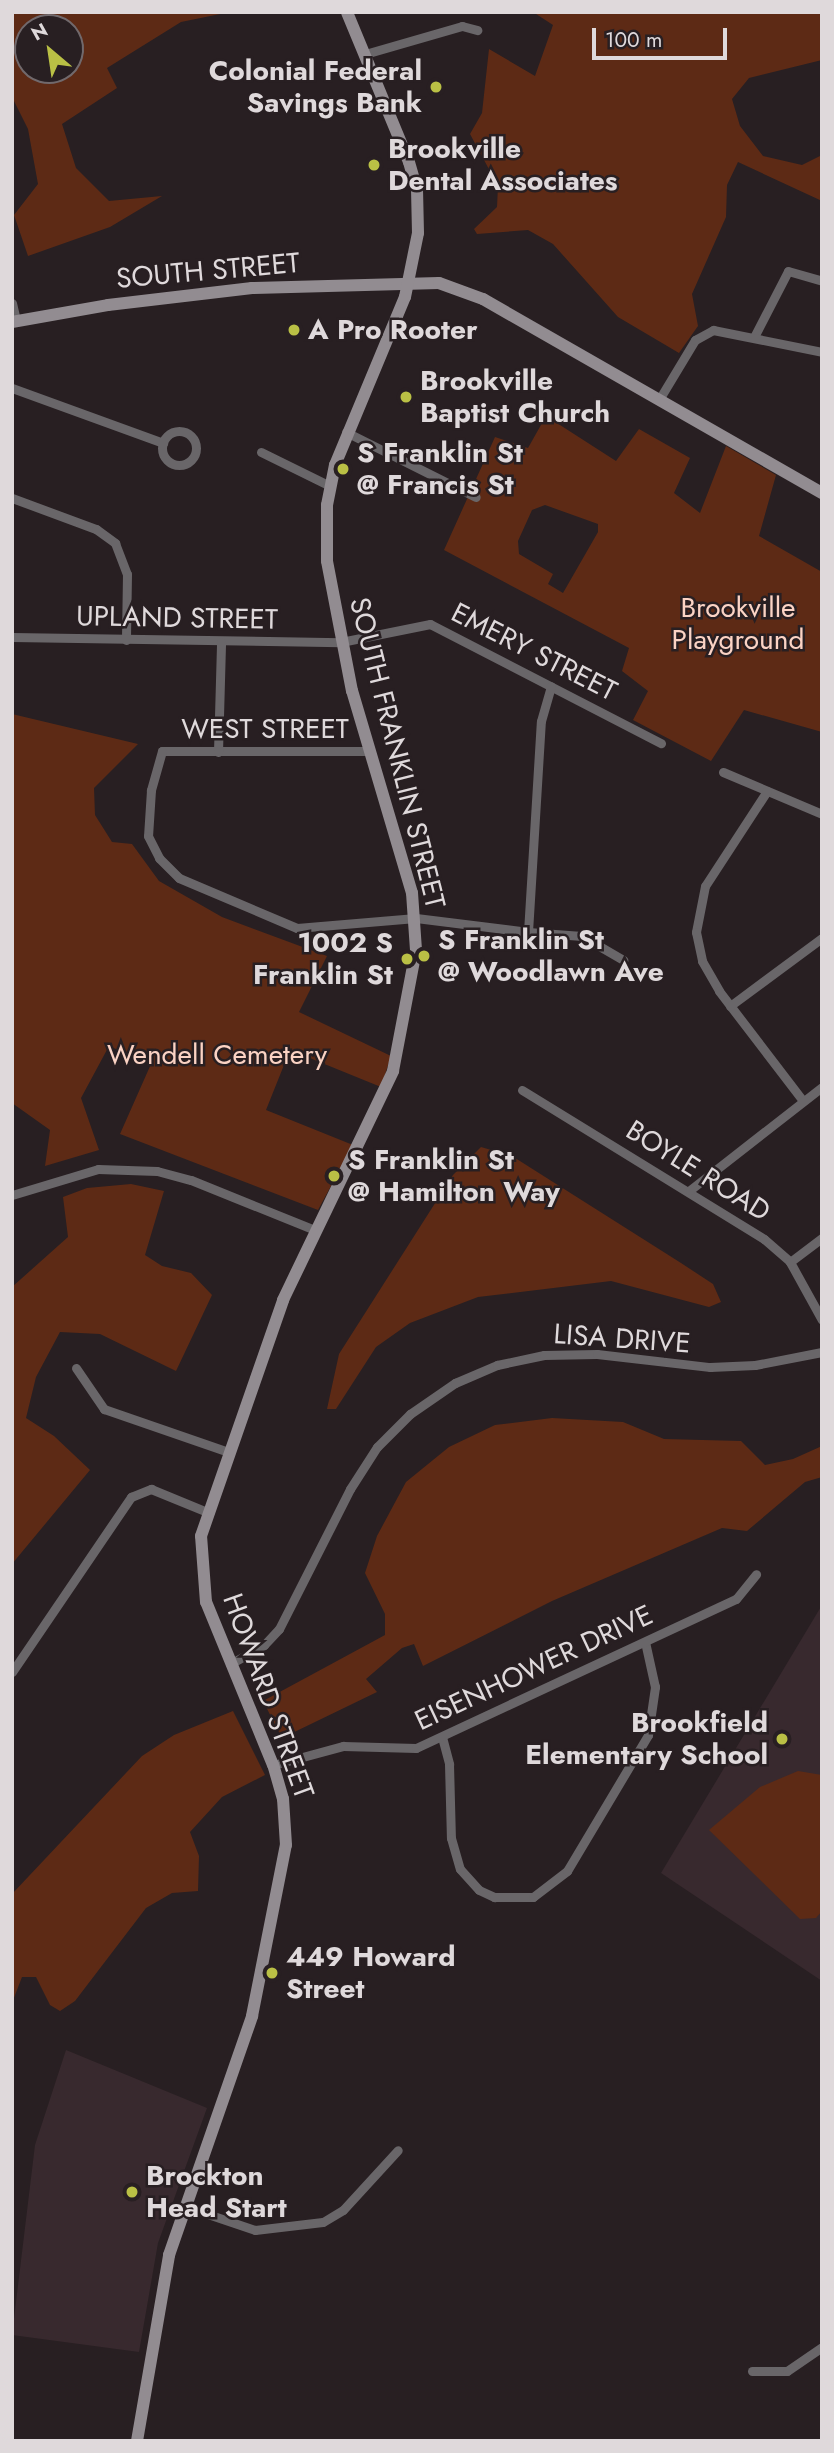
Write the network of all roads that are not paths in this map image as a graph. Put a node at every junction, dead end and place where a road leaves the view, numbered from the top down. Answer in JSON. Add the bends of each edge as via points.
{"nodes":[{"id":1,"x":347,"y":12,"type":"edge"},
{"id":2,"x":478,"y":30,"type":"dead end"},
{"id":3,"x":365,"y":54,"type":"junction"},
{"id":4,"x":822,"y":281,"type":"edge"},
{"id":5,"x":410,"y":283,"type":"junction"},
{"id":6,"x":12,"y":303,"type":"edge"},
{"id":7,"x":14,"y":321,"type":"edge"},
{"id":8,"x":754,"y":337,"type":"junction"},
{"id":9,"x":822,"y":352,"type":"edge"},
{"id":10,"x":12,"y":388,"type":"edge"},
{"id":11,"x":660,"y":398,"type":"junction"},
{"id":12,"x":346,"y":432,"type":"junction"},
{"id":13,"x":163,"y":443,"type":"dead end"},
{"id":14,"x":261,"y":452,"type":"dead end"},
{"id":15,"x":330,"y":486,"type":"junction"},
{"id":16,"x":822,"y":493,"type":"edge"},
{"id":17,"x":476,"y":497,"type":"dead end"},
{"id":18,"x":12,"y":498,"type":"edge"},
{"id":19,"x":12,"y":637,"type":"edge"},
{"id":20,"x":127,"y":640,"type":"junction"},
{"id":21,"x":221,"y":642,"type":"junction"},
{"id":22,"x":341,"y":642,"type":"junction"},
{"id":23,"x":551,"y":686,"type":"junction"},
{"id":24,"x":660,"y":743,"type":"dead end"},
{"id":25,"x":368,"y":751,"type":"junction"},
{"id":26,"x":218,"y":752,"type":"junction"},
{"id":27,"x":723,"y":772,"type":"dead end"},
{"id":28,"x":767,"y":791,"type":"junction"},
{"id":29,"x":822,"y":814,"type":"edge"},
{"id":30,"x":416,"y":918,"type":"junction"},
{"id":31,"x":528,"y":932,"type":"junction"},
{"id":32,"x":822,"y":938,"type":"edge"},
{"id":33,"x":623,"y":960,"type":"dead end"},
{"id":34,"x":730,"y":1006,"type":"junction"},
{"id":35,"x":822,"y":1087,"type":"edge"},
{"id":36,"x":522,"y":1090,"type":"dead end"},
{"id":37,"x":803,"y":1101,"type":"junction"},
{"id":38,"x":690,"y":1190,"type":"junction"},
{"id":39,"x":13,"y":1196,"type":"edge"},
{"id":40,"x":315,"y":1230,"type":"junction"},
{"id":41,"x":822,"y":1238,"type":"edge"},
{"id":42,"x":790,"y":1262,"type":"junction"},
{"id":43,"x":822,"y":1320,"type":"edge"},
{"id":44,"x":822,"y":1352,"type":"edge"},
{"id":45,"x":76,"y":1368,"type":"dead end"},
{"id":46,"x":228,"y":1452,"type":"junction"},
{"id":47,"x":207,"y":1512,"type":"junction"},
{"id":48,"x":201,"y":1536,"type":"joint"},
{"id":49,"x":756,"y":1574,"type":"dead end"},
{"id":50,"x":645,"y":1642,"type":"junction"},
{"id":51,"x":230,"y":1664,"type":"junction"},
{"id":52,"x":12,"y":1672,"type":"edge"},
{"id":53,"x":442,"y":1737,"type":"junction"},
{"id":54,"x":273,"y":1765,"type":"junction"},
{"id":55,"x":398,"y":2150,"type":"dead end"},
{"id":56,"x":184,"y":2206,"type":"junction"},
{"id":57,"x":822,"y":2347,"type":"edge"},
{"id":58,"x":752,"y":2371,"type":"dead end"},
{"id":59,"x":137,"y":2441,"type":"edge"}],
"edges":[{"from":1,"to":3,"type":"main road","name":"SOUTH FRANKLIN STREET"},
{"from":2,"to":3,"type":"street","via":[[462,26]]},
{"from":3,"to":5,"type":"main road","name":"SOUTH FRANKLIN STREET","via":[[394,119],[416,190],[418,233]]},
{"from":4,"to":8,"type":"street","via":[[788,271]]},
{"from":5,"to":7,"type":"main road","name":"SOUTH STREET","via":[[252,288]]},
{"from":5,"to":11,"type":"main road","name":"SOUTH STREET","via":[[439,283],[466,291]]},
{"from":5,"to":12,"type":"main road","name":"SOUTH FRANKLIN STREET"},
{"from":6,"to":7,"type":"street"},
{"from":8,"to":9,"type":"street"},
{"from":8,"to":11,"type":"street","via":[[725,330],[704,332],[688,349]]},
{"from":10,"to":13,"type":"street"},
{"from":11,"to":16,"type":"main road","name":"SOUTH STREET"},
{"from":12,"to":15,"type":"main road","name":"SOUTH FRANKLIN STREET"},
{"from":12,"to":17,"type":"street"},
{"from":14,"to":15,"type":"street"},
{"from":15,"to":22,"type":"main road","name":"SOUTH FRANKLIN STREET","via":[[326,557]]},
{"from":18,"to":20,"type":"street","via":[[96,529],[115,543],[127,574]]},
{"from":19,"to":20,"type":"street","name":"UPLAND STREET"},
{"from":20,"to":21,"type":"street","name":"UPLAND STREET"},
{"from":21,"to":22,"type":"street","name":"UPLAND STREET"},
{"from":21,"to":26,"type":"street"},
{"from":22,"to":23,"type":"street","name":"EMERY STREET","via":[[430,624]]},
{"from":22,"to":25,"type":"main road","name":"SOUTH FRANKLIN STREET"},
{"from":23,"to":24,"type":"street","name":"EMERY STREET"},
{"from":23,"to":31,"type":"street","via":[[541,721]]},
{"from":25,"to":26,"type":"street","name":"WEST STREET"},
{"from":25,"to":30,"type":"main road","name":"SOUTH FRANKLIN STREET","via":[[403,859]]},
{"from":26,"to":30,"type":"street","name":"WEST STREET","via":[[162,751],[151,790],[148,836],[159,858],[179,878],[297,928]]},
{"from":27,"to":28,"type":"street"},
{"from":28,"to":29,"type":"street"},
{"from":28,"to":34,"type":"street","via":[[713,870],[699,903],[696,932],[702,961]]},
{"from":30,"to":31,"type":"street"},
{"from":30,"to":40,"type":"main road","name":"SOUTH FRANKLIN STREET","via":[[414,972],[393,1071],[376,1115]]},
{"from":31,"to":33,"type":"street","via":[[582,936]]},
{"from":32,"to":34,"type":"street"},
{"from":34,"to":37,"type":"street"},
{"from":35,"to":37,"type":"street"},
{"from":36,"to":38,"type":"street","name":"BOYLE ROAD"},
{"from":37,"to":38,"type":"street"},
{"from":38,"to":42,"type":"street","name":"BOYLE ROAD","via":[[748,1227]]},
{"from":39,"to":40,"type":"street","via":[[69,1174],[147,1170],[191,1180]]},
{"from":40,"to":46,"type":"main road","name":"SOUTH FRANKLIN STREET","via":[[279,1309]]},
{"from":41,"to":42,"type":"street"},
{"from":42,"to":43,"type":"street","name":"BOYLE ROAD"},
{"from":44,"to":51,"type":"street","name":"LISA DRIVE","via":[[755,1365],[710,1367],[597,1354],[544,1355],[497,1365],[455,1383],[410,1414],[377,1447],[350,1489],[279,1629],[264,1645]]},
{"from":45,"to":46,"type":"street","via":[[104,1409]]},
{"from":46,"to":47,"type":"main road","name":"SOUTH FRANKLIN STREET"},
{"from":47,"to":48,"type":"main road","name":"SOUTH FRANKLIN STREET"},
{"from":47,"to":52,"type":"street","via":[[151,1489],[131,1497]]},
{"from":48,"to":51,"type":"main road","name":"HOWARD STREET","via":[[204,1593]]},
{"from":49,"to":50,"type":"street","name":"EISENHOWER DRIVE","via":[[736,1599]]},
{"from":50,"to":53,"type":"street","name":"EISENHOWER DRIVE"},
{"from":50,"to":53,"type":"street","via":[[655,1688],[648,1735],[567,1871],[533,1897],[494,1897],[460,1869],[451,1838],[449,1764]]},
{"from":51,"to":54,"type":"main road","name":"HOWARD STREET"},
{"from":53,"to":54,"type":"street","name":"EISENHOWER DRIVE","via":[[401,1751],[343,1746]]},
{"from":54,"to":56,"type":"main road","name":"HOWARD STREET","via":[[286,1834],[268,1948],[243,2045]]},
{"from":55,"to":56,"type":"street","via":[[343,2210],[323,2222],[255,2230]]},
{"from":56,"to":59,"type":"main road","name":"HOWARD STREET","via":[[169,2255]]},
{"from":57,"to":58,"type":"street","via":[[788,2371]]}]}
